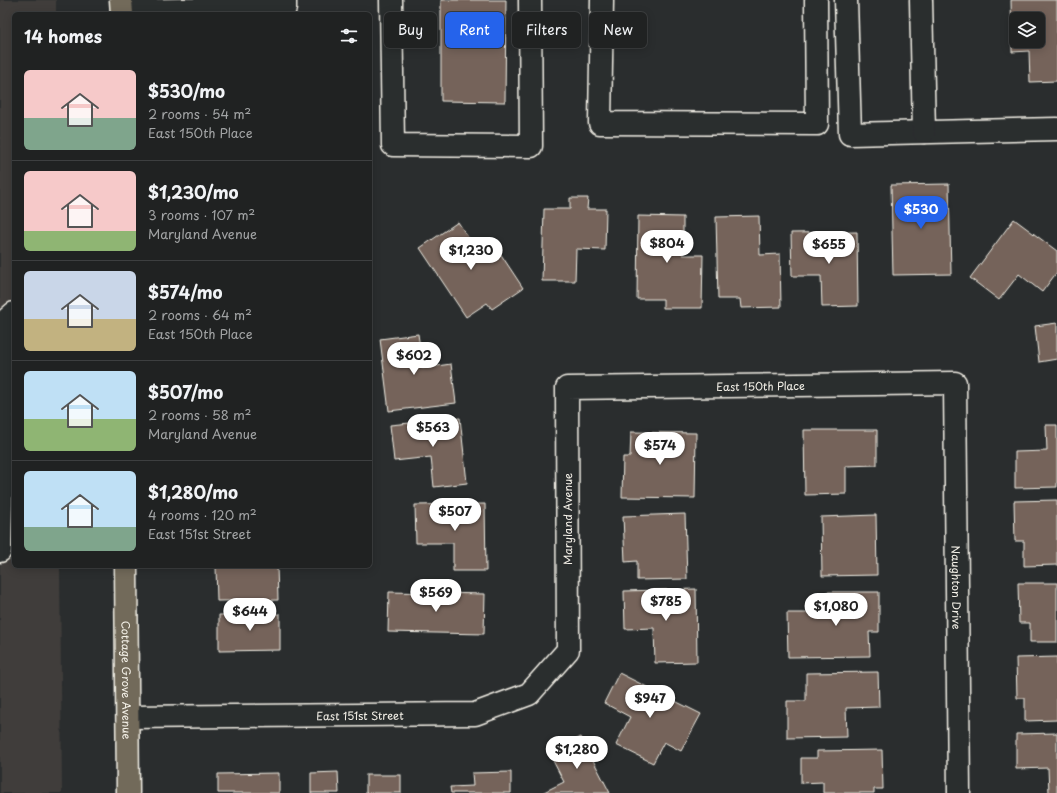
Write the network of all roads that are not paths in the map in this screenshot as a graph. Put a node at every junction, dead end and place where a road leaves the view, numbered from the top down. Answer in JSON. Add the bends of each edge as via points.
{"nodes":[{"id":1,"x":285,"y":0,"type":"edge"},
{"id":2,"x":391,"y":0,"type":"edge"},
{"id":3,"x":530,"y":0,"type":"edge"},
{"id":4,"x":602,"y":0,"type":"edge"},
{"id":5,"x":816,"y":0,"type":"edge"},
{"id":6,"x":846,"y":0,"type":"edge"},
{"id":7,"x":921,"y":0,"type":"edge"},
{"id":8,"x":122,"y":8,"type":"edge"},
{"id":9,"x":1057,"y":129,"type":"edge"},
{"id":10,"x":924,"y":132,"type":"junction"},
{"id":11,"x":12,"y":315,"type":"edge"},
{"id":12,"x":955,"y":383,"type":"joint"},
{"id":13,"x":567,"y":388,"type":"joint"},
{"id":14,"x":0,"y":551,"type":"edge"},
{"id":15,"x":126,"y":568,"type":"edge"},
{"id":16,"x":568,"y":650,"type":"joint"},
{"id":17,"x":128,"y":717,"type":"junction"},
{"id":18,"x":128,"y":793,"type":"edge"},
{"id":19,"x":959,"y":793,"type":"edge"}],
"edges":[{"from":1,"to":8,"type":"street","via":[[285,8]]},
{"from":2,"to":3,"type":"street","via":[[393,145],[531,146]]},
{"from":4,"to":5,"type":"street","via":[[600,123],[817,124]]},
{"from":6,"to":10,"type":"street","via":[[850,134]]},
{"from":7,"to":10,"type":"street"},
{"from":9,"to":10,"type":"street"},
{"from":11,"to":14,"type":"street","via":[[5,321]]},
{"from":12,"to":13,"type":"street","name":"East 150th Place"},
{"from":12,"to":19,"type":"street","name":"Naughton Drive"},
{"from":13,"to":16,"type":"street","name":"Maryland Avenue"},
{"from":15,"to":17,"type":"main road","name":"Cottage Grove Avenue"},
{"from":16,"to":17,"type":"street","name":"East 151st Street","via":[[529,694],[475,714]]},
{"from":17,"to":18,"type":"main road","name":"Cottage Grove Avenue"}]}
